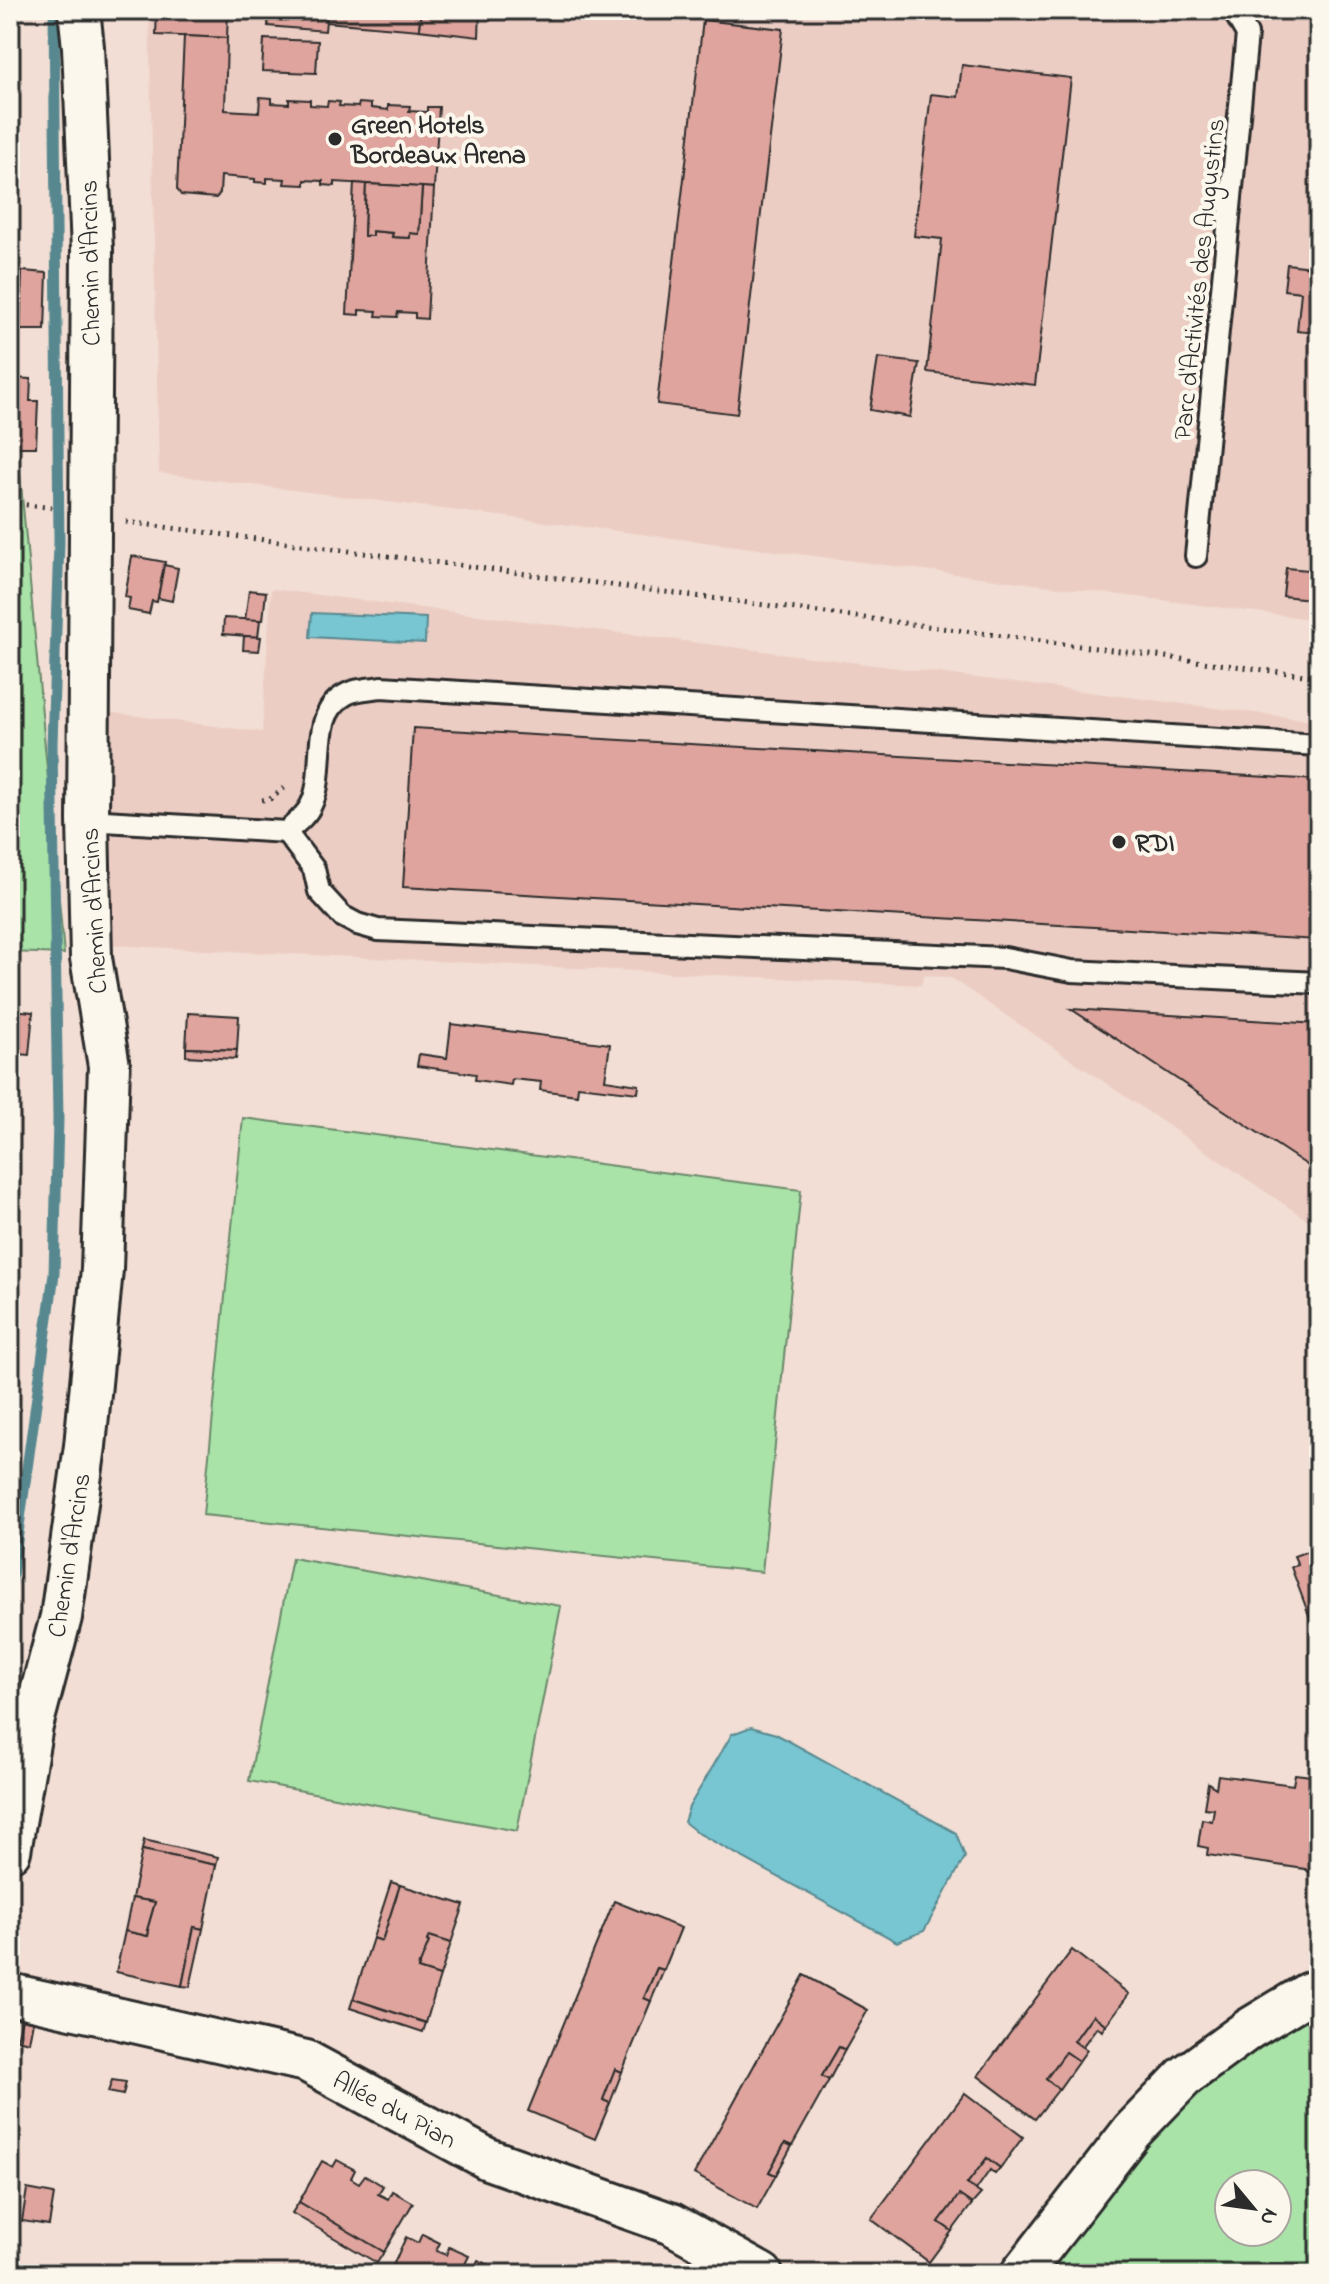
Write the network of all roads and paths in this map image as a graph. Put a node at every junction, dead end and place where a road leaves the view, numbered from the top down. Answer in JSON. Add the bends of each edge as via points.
{"nodes":[{"id":1,"x":79,"y":10,"type":"edge"},
{"id":2,"x":1233,"y":10,"type":"edge"},
{"id":3,"x":10,"y":503,"type":"edge"},
{"id":4,"x":38,"y":506,"type":"dead end"},
{"id":5,"x":88,"y":513,"type":"junction"},
{"id":6,"x":1196,"y":556,"type":"dead end"},
{"id":7,"x":1319,"y":677,"type":"edge"},
{"id":8,"x":1319,"y":745,"type":"edge"},
{"id":9,"x":290,"y":783,"type":"dead end"},
{"id":10,"x":254,"y":801,"type":"dead end"},
{"id":11,"x":88,"y":820,"type":"junction"},
{"id":12,"x":286,"y":832,"type":"junction"},
{"id":13,"x":1319,"y":983,"type":"edge"},
{"id":14,"x":10,"y":1851,"type":"edge"},
{"id":15,"x":1319,"y":1989,"type":"edge"},
{"id":16,"x":10,"y":1994,"type":"edge"},
{"id":17,"x":762,"y":2274,"type":"edge"},
{"id":18,"x":1021,"y":2274,"type":"edge"}],
"edges":[{"from":1,"to":5,"type":"street","name":"Chemin d'Arcins","via":[[92,250]]},
{"from":2,"to":6,"type":"lane","name":"Parc d'Activités des Augustins","via":[[1247,34]]},
{"from":3,"to":4,"type":"path"},
{"from":5,"to":7,"type":"path"},
{"from":5,"to":11,"type":"street","name":"Chemin d'Arcins"},
{"from":8,"to":12,"type":"lane","via":[[381,687],[347,693],[333,704],[326,716],[311,805]]},
{"from":9,"to":10,"type":"path","via":[[270,799]]},
{"from":11,"to":12,"type":"lane"},
{"from":11,"to":14,"type":"street","name":"Chemin d'Arcins","via":[[91,958],[109,1066],[102,1269],[61,1617],[32,1726]]},
{"from":12,"to":13,"type":"lane","via":[[314,869],[319,891],[342,916],[378,930],[1005,958],[1072,971]]},
{"from":15,"to":18,"type":"street","via":[[1249,2029],[1185,2076],[1132,2131]]},
{"from":16,"to":17,"type":"street","name":"Allée du Pian","via":[[306,2061],[488,2159],[672,2224]]}]}
